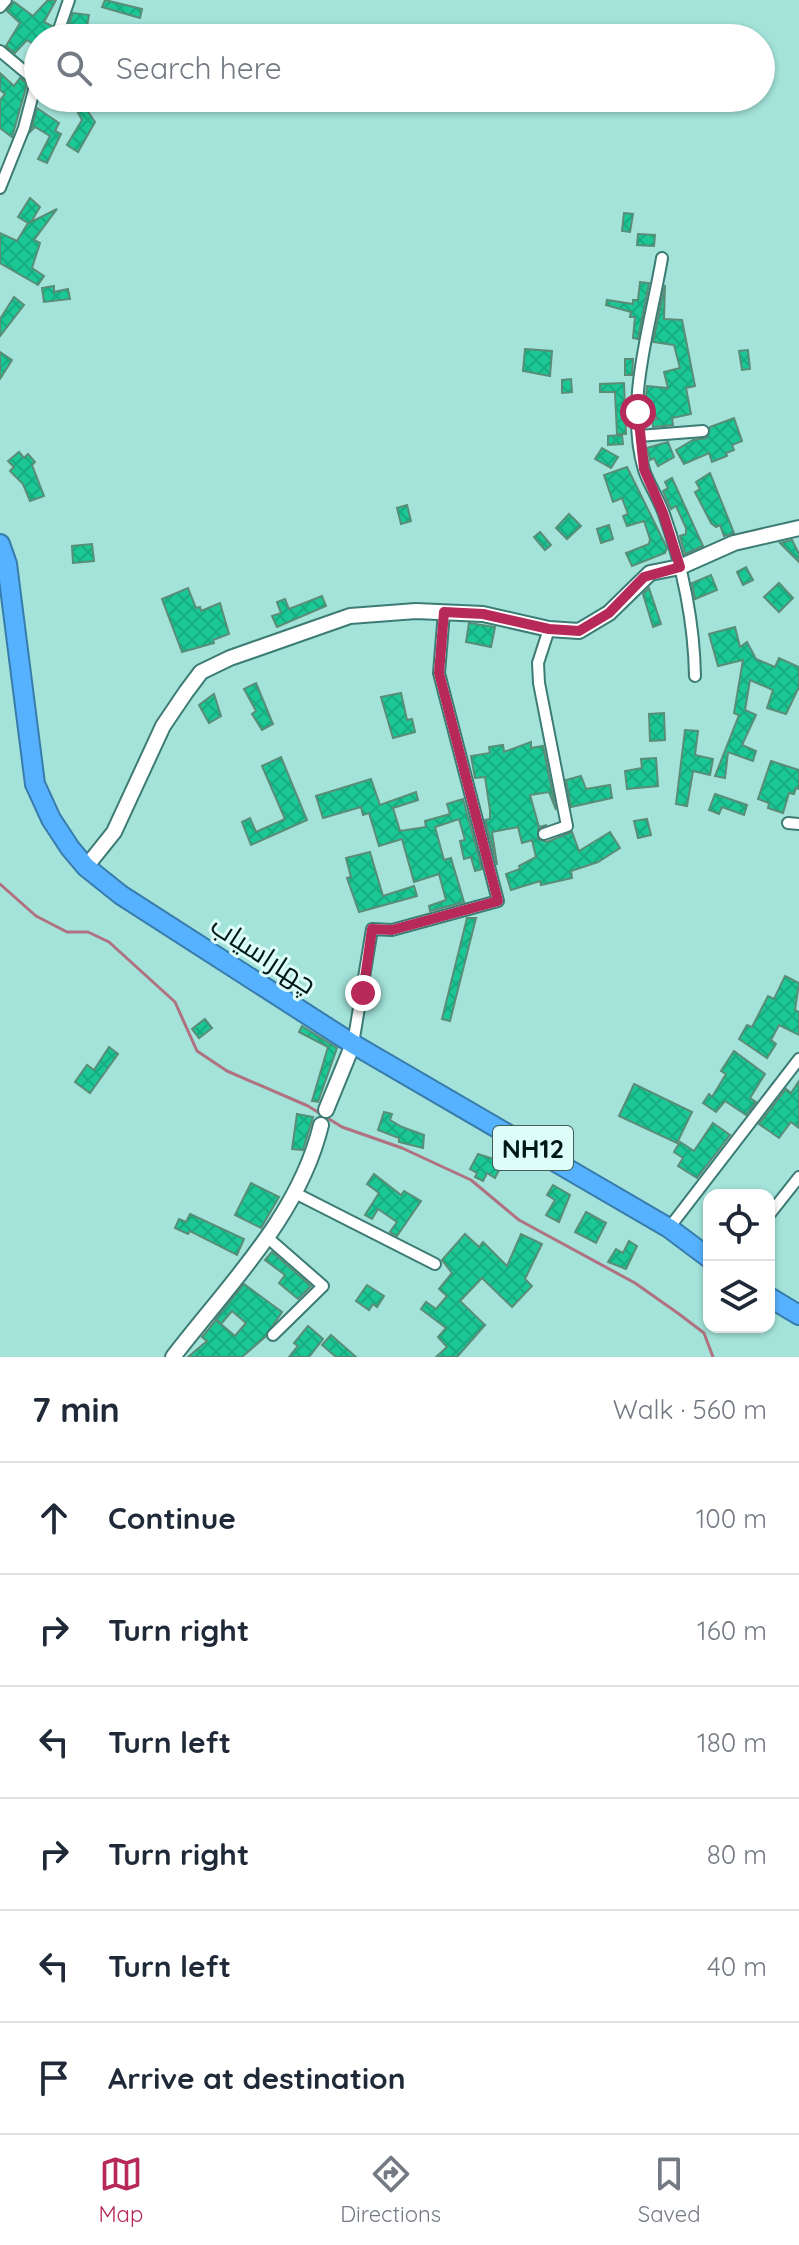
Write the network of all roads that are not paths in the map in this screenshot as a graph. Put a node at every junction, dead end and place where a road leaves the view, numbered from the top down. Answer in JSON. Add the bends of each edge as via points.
{"nodes":[{"id":1,"x":6,"y":0,"type":"edge"},
{"id":2,"x":69,"y":0,"type":"edge"},
{"id":3,"x":0,"y":7,"type":"edge"},
{"id":4,"x":61,"y":24,"type":"edge"},
{"id":5,"x":0,"y":51,"type":"edge"},
{"id":6,"x":24,"y":69,"type":"edge"},
{"id":7,"x":28,"y":112,"type":"edge"},
{"id":8,"x":0,"y":188,"type":"edge"},
{"id":9,"x":662,"y":258,"type":"dead end"},
{"id":10,"x":703,"y":431,"type":"dead end"},
{"id":11,"x":639,"y":436,"type":"junction"},
{"id":12,"x":799,"y":528,"type":"edge"},
{"id":13,"x":0,"y":544,"type":"edge"},
{"id":14,"x":680,"y":567,"type":"junction"},
{"id":15,"x":444,"y":612,"type":"junction"},
{"id":16,"x":549,"y":629,"type":"junction"},
{"id":17,"x":695,"y":676,"type":"dead end"},
{"id":18,"x":544,"y":834,"type":"dead end"},
{"id":19,"x":86,"y":867,"type":"junction"},
{"id":20,"x":353,"y":1044,"type":"junction"},
{"id":21,"x":799,"y":1059,"type":"edge"},
{"id":22,"x":326,"y":1110,"type":"joint"},
{"id":23,"x":321,"y":1125,"type":"joint"},
{"id":24,"x":799,"y":1177,"type":"edge"},
{"id":25,"x":295,"y":1193,"type":"junction"},
{"id":26,"x":775,"y":1207,"type":"edge"},
{"id":27,"x":669,"y":1228,"type":"junction"},
{"id":28,"x":268,"y":1238,"type":"junction"},
{"id":29,"x":703,"y":1254,"type":"edge"},
{"id":30,"x":435,"y":1264,"type":"dead end"},
{"id":31,"x":775,"y":1301,"type":"edge"},
{"id":32,"x":799,"y":1315,"type":"edge"},
{"id":33,"x":273,"y":1335,"type":"dead end"},
{"id":34,"x":173,"y":1357,"type":"edge"}],
"edges":[{"from":1,"to":3,"type":"street"},
{"from":2,"to":4,"type":"street"},
{"from":5,"to":6,"type":"street"},
{"from":7,"to":8,"type":"street"},
{"from":9,"to":11,"type":"street","via":[[638,374]]},
{"from":10,"to":11,"type":"street"},
{"from":11,"to":14,"type":"street","via":[[644,469]]},
{"from":12,"to":14,"type":"street","via":[[734,543]]},
{"from":13,"to":19,"type":"highway","name":"چهاراسیاب","number":"NH12","via":[[7,564],[35,784],[51,819]]},
{"from":14,"to":16,"type":"street","via":[[644,577],[609,613],[579,631]]},
{"from":14,"to":17,"type":"street","via":[[692,608]]},
{"from":15,"to":16,"type":"street","via":[[483,614]]},
{"from":15,"to":19,"type":"street","via":[[350,616],[201,672],[163,726],[114,832]]},
{"from":15,"to":20,"type":"street","via":[[439,673],[498,901],[392,930],[372,929]]},
{"from":16,"to":18,"type":"street","via":[[538,663],[539,683],[567,826]]},
{"from":19,"to":20,"type":"highway","name":"چهاراسیاب","number":"NH12"},
{"from":20,"to":22,"type":"street"},
{"from":20,"to":27,"type":"highway","name":"چهاراسیاب","number":"NH12"},
{"from":21,"to":27,"type":"street"},
{"from":22,"to":23,"type":"street"},
{"from":23,"to":25,"type":"street","via":[[313,1158]]},
{"from":24,"to":26,"type":"street"},
{"from":25,"to":28,"type":"street"},
{"from":25,"to":30,"type":"street"},
{"from":27,"to":29,"type":"highway","name":"چهاراسیاب","number":"NH12"},
{"from":28,"to":33,"type":"street","via":[[323,1286]]},
{"from":28,"to":34,"type":"street"},
{"from":31,"to":32,"type":"highway"}]}
